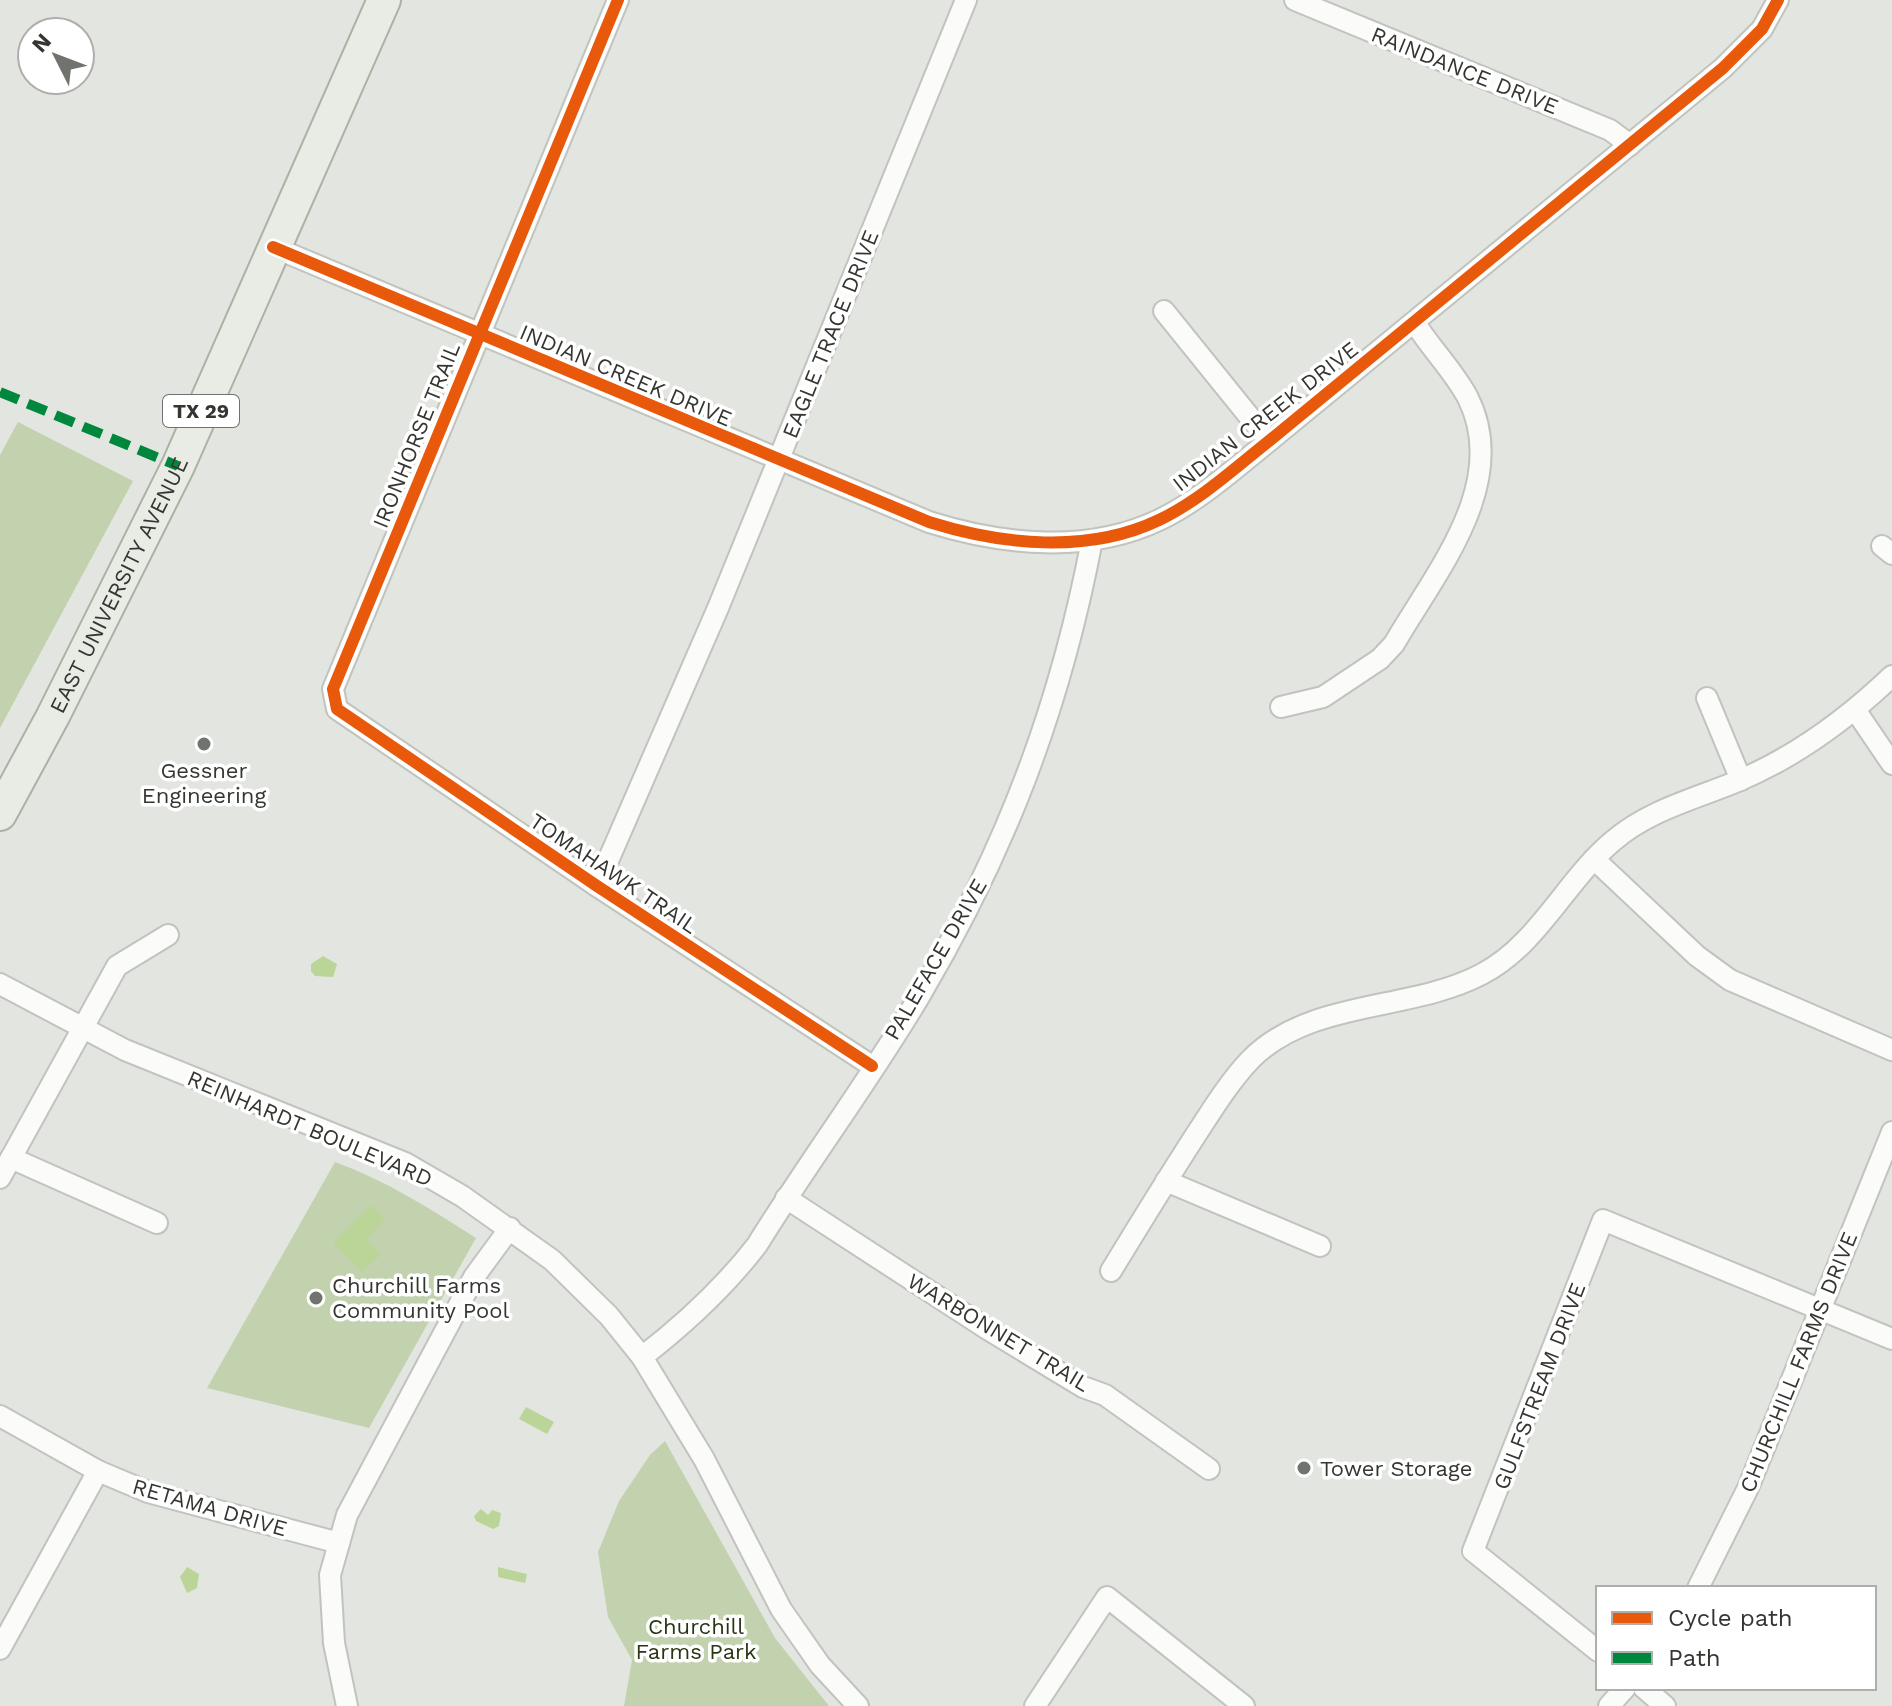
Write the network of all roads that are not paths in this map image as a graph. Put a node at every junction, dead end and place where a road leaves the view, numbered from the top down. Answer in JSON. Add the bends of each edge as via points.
{"nodes":[{"id":1,"x":384,"y":0,"type":"edge"},
{"id":2,"x":618,"y":0,"type":"edge"},
{"id":3,"x":966,"y":0,"type":"edge"},
{"id":4,"x":1295,"y":0,"type":"edge"},
{"id":5,"x":1778,"y":0,"type":"edge"},
{"id":6,"x":1630,"y":145,"type":"junction"},
{"id":7,"x":273,"y":247,"type":"junction"},
{"id":8,"x":1164,"y":311,"type":"dead end"},
{"id":9,"x":1415,"y":323,"type":"junction"},
{"id":10,"x":479,"y":335,"type":"junction"},
{"id":11,"x":1269,"y":441,"type":"junction"},
{"id":12,"x":779,"y":462,"type":"junction"},
{"id":13,"x":1092,"y":540,"type":"junction"},
{"id":14,"x":1892,"y":676,"type":"edge"},
{"id":15,"x":1707,"y":698,"type":"dead end"},
{"id":16,"x":1281,"y":707,"type":"dead end"},
{"id":17,"x":337,"y":709,"type":"joint"},
{"id":18,"x":1856,"y":711,"type":"junction"},
{"id":19,"x":1892,"y":764,"type":"edge"},
{"id":20,"x":1741,"y":780,"type":"junction"},
{"id":21,"x":0,"y":814,"type":"edge"},
{"id":22,"x":1594,"y":859,"type":"junction"},
{"id":23,"x":597,"y":886,"type":"junction"},
{"id":24,"x":168,"y":935,"type":"dead end"},
{"id":25,"x":0,"y":984,"type":"edge"},
{"id":26,"x":82,"y":1030,"type":"junction"},
{"id":27,"x":1892,"y":1050,"type":"edge"},
{"id":28,"x":872,"y":1066,"type":"junction"},
{"id":29,"x":1892,"y":1132,"type":"edge"},
{"id":30,"x":11,"y":1158,"type":"junction"},
{"id":31,"x":0,"y":1178,"type":"edge"},
{"id":32,"x":1166,"y":1181,"type":"junction"},
{"id":33,"x":786,"y":1198,"type":"junction"},
{"id":34,"x":157,"y":1223,"type":"dead end"},
{"id":35,"x":510,"y":1228,"type":"junction"},
{"id":36,"x":1320,"y":1246,"type":"dead end"},
{"id":37,"x":1111,"y":1271,"type":"dead end"},
{"id":38,"x":1819,"y":1309,"type":"junction"},
{"id":39,"x":1892,"y":1339,"type":"edge"},
{"id":40,"x":642,"y":1357,"type":"junction"},
{"id":41,"x":0,"y":1416,"type":"edge"},
{"id":42,"x":1209,"y":1469,"type":"dead end"},
{"id":43,"x":98,"y":1471,"type":"junction"},
{"id":44,"x":339,"y":1543,"type":"junction"},
{"id":45,"x":1699,"y":1586,"type":"edge"},
{"id":46,"x":0,"y":1649,"type":"edge"},
{"id":47,"x":1596,"y":1649,"type":"edge"},
{"id":48,"x":1623,"y":1690,"type":"edge"},
{"id":49,"x":1646,"y":1690,"type":"edge"},
{"id":50,"x":347,"y":1706,"type":"edge"},
{"id":51,"x":858,"y":1706,"type":"edge"},
{"id":52,"x":1035,"y":1706,"type":"edge"},
{"id":53,"x":1244,"y":1706,"type":"edge"},
{"id":54,"x":1609,"y":1706,"type":"edge"},
{"id":55,"x":1665,"y":1706,"type":"edge"}],
"edges":[{"from":1,"to":7,"type":"main road","name":"EAST UNIVERSITY AVENUE","number":"TX 29"},
{"from":2,"to":10,"type":"street","name":"IRONHORSE TRAIL"},
{"from":3,"to":12,"type":"street","name":"EAGLE TRACE DRIVE"},
{"from":4,"to":6,"type":"street","name":"RAINDANCE DRIVE","via":[[1610,130]]},
{"from":5,"to":6,"type":"street","name":"INDIAN CREEK DRIVE","via":[[1762,29],[1723,68]]},
{"from":6,"to":9,"type":"street","name":"INDIAN CREEK DRIVE"},
{"from":7,"to":10,"type":"street","name":"INDIAN CREEK DRIVE"},
{"from":7,"to":21,"type":"main road","name":"EAST UNIVERSITY AVENUE","number":"TX 29","via":[[178,466]]},
{"from":8,"to":11,"type":"street"},
{"from":9,"to":11,"type":"street","name":"INDIAN CREEK DRIVE"},
{"from":9,"to":16,"type":"street","via":[[1458,381],[1476,422],[1479,467],[1469,513],[1394,644],[1380,659],[1323,697]]},
{"from":10,"to":12,"type":"street","name":"INDIAN CREEK DRIVE"},
{"from":10,"to":17,"type":"street","name":"IRONHORSE TRAIL","via":[[333,689]]},
{"from":11,"to":13,"type":"street","name":"INDIAN CREEK DRIVE","via":[[1160,520]]},
{"from":12,"to":13,"type":"street","name":"INDIAN CREEK DRIVE","via":[[945,527],[1009,539]]},
{"from":12,"to":23,"type":"street","name":"EAGLE TRACE DRIVE"},
{"from":13,"to":28,"type":"street","name":"PALEFACE DRIVE","via":[[1063,675],[1004,835],[918,998]]},
{"from":14,"to":18,"type":"street"},
{"from":15,"to":20,"type":"street"},
{"from":17,"to":23,"type":"street","name":"TOMAHAWK TRAIL"},
{"from":18,"to":19,"type":"street"},
{"from":18,"to":20,"type":"street"},
{"from":20,"to":22,"type":"street","via":[[1665,808],[1613,840]]},
{"from":22,"to":27,"type":"street","via":[[1697,956],[1730,980]]},
{"from":22,"to":32,"type":"street","via":[[1547,916],[1485,973],[1452,987],[1315,1021],[1252,1058]]},
{"from":23,"to":28,"type":"street","name":"TOMAHAWK TRAIL"},
{"from":24,"to":26,"type":"street","via":[[117,966]]},
{"from":25,"to":26,"type":"street","name":"REINHARDT BOULEVARD"},
{"from":26,"to":30,"type":"street"},
{"from":26,"to":35,"type":"street","name":"REINHARDT BOULEVARD","via":[[405,1163]]},
{"from":28,"to":33,"type":"street","name":"PALEFACE DRIVE"},
{"from":29,"to":38,"type":"street","name":"CHURCHILL FARMS DRIVE"},
{"from":30,"to":31,"type":"street"},
{"from":30,"to":34,"type":"street"},
{"from":32,"to":36,"type":"street"},
{"from":32,"to":37,"type":"street"},
{"from":33,"to":40,"type":"street","name":"PALEFACE DRIVE","via":[[729,1282]]},
{"from":33,"to":42,"type":"street","name":"WARBONNET TRAIL","via":[[989,1330],[1105,1395]]},
{"from":35,"to":40,"type":"street","name":"REINHARDT BOULEVARD","via":[[590,1295]]},
{"from":35,"to":44,"type":"street","via":[[474,1277],[412,1390],[347,1515]]},
{"from":38,"to":39,"type":"street"},
{"from":38,"to":45,"type":"street","name":"CHURCHILL FARMS DRIVE","via":[[1748,1488]]},
{"from":38,"to":47,"type":"street","name":"GULFSTREAM DRIVE","via":[[1603,1220],[1473,1551]]},
{"from":40,"to":51,"type":"street","name":"REINHARDT BOULEVARD","via":[[691,1436],[781,1609],[820,1665]]},
{"from":41,"to":43,"type":"street","name":"RETAMA DRIVE"},
{"from":43,"to":44,"type":"street","name":"RETAMA DRIVE","via":[[148,1492]]},
{"from":43,"to":46,"type":"street"},
{"from":44,"to":50,"type":"street","via":[[330,1575],[334,1643]]},
{"from":48,"to":54,"type":"street"},
{"from":49,"to":55,"type":"street"},
{"from":52,"to":53,"type":"street","via":[[1107,1597]]}]}
